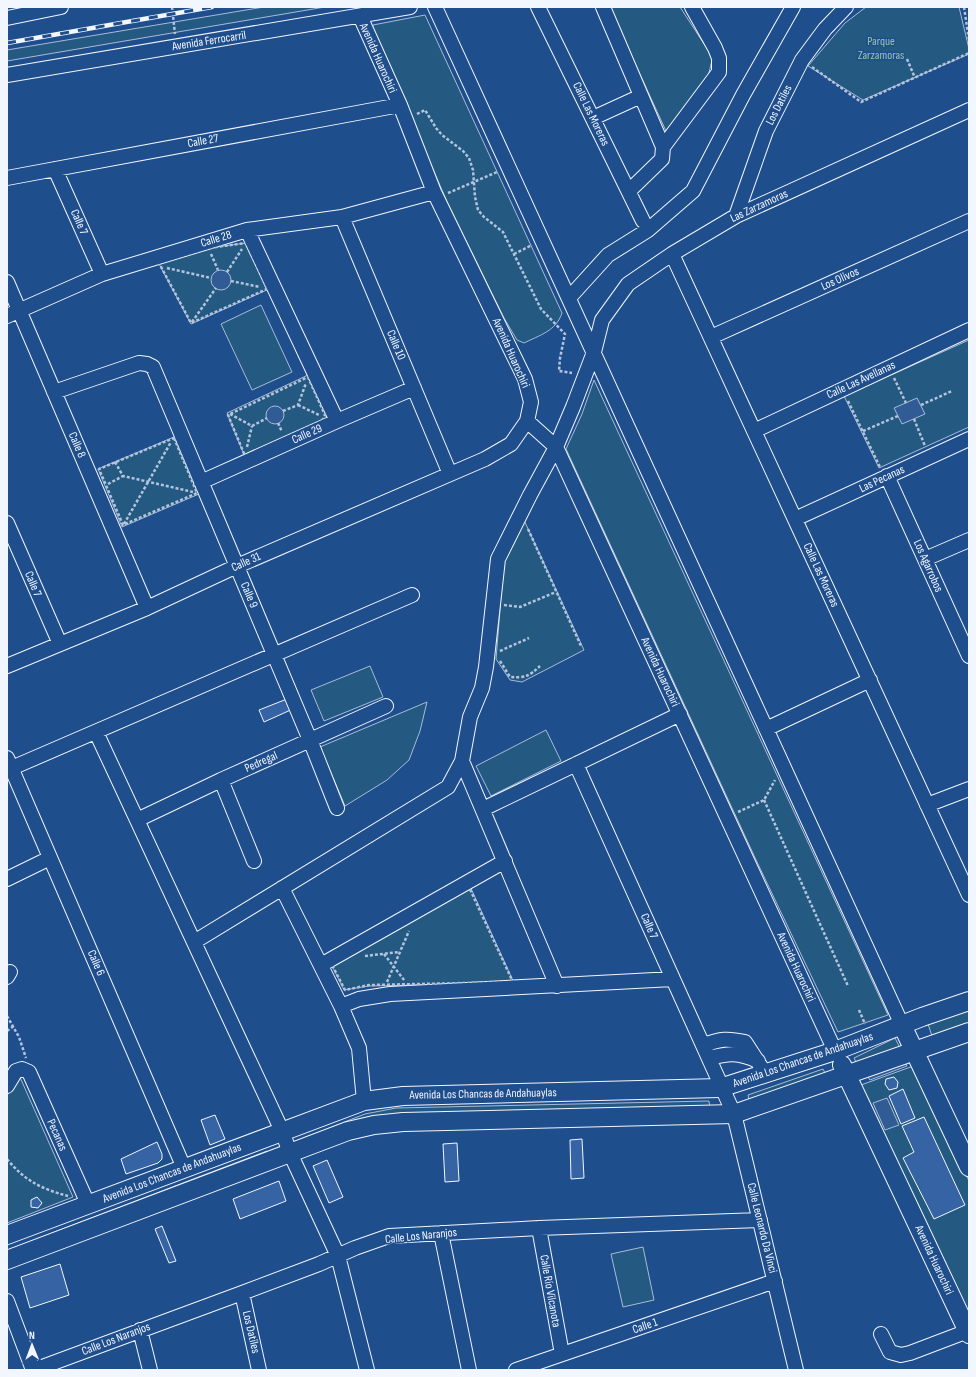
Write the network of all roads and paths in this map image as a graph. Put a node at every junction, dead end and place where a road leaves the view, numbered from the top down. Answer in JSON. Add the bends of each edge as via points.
{"nodes":[{"id":1,"x":61,"y":7,"type":"edge"},
{"id":2,"x":172,"y":7,"type":"edge"},
{"id":3,"x":410,"y":7,"type":"edge"},
{"id":4,"x":435,"y":7,"type":"edge"},
{"id":5,"x":538,"y":7,"type":"edge"},
{"id":6,"x":603,"y":7,"type":"edge"},
{"id":7,"x":692,"y":7,"type":"edge"},
{"id":8,"x":793,"y":7,"type":"edge"},
{"id":9,"x":846,"y":7,"type":"edge"},
{"id":10,"x":964,"y":7,"type":"edge"},
{"id":11,"x":360,"y":16,"type":"junction"},
{"id":12,"x":7,"y":18,"type":"edge"},
{"id":13,"x":969,"y":40,"type":"edge"},
{"id":14,"x":176,"y":47,"type":"junction"},
{"id":15,"x":969,"y":54,"type":"edge"},
{"id":16,"x":907,"y":59,"type":"dead end"},
{"id":17,"x":802,"y":60,"type":"junction"},
{"id":18,"x":7,"y":75,"type":"edge"},
{"id":19,"x":914,"y":78,"type":"junction"},
{"id":20,"x":641,"y":96,"type":"junction"},
{"id":21,"x":400,"y":105,"type":"junction"},
{"id":22,"x":969,"y":110,"type":"edge"},
{"id":23,"x":416,"y":115,"type":"dead end"},
{"id":24,"x":593,"y":118,"type":"junction"},
{"id":25,"x":662,"y":147,"type":"junction"},
{"id":26,"x":509,"y":168,"type":"junction"},
{"id":27,"x":55,"y":169,"type":"junction"},
{"id":28,"x":7,"y":178,"type":"edge"},
{"id":29,"x":474,"y":182,"type":"junction"},
{"id":30,"x":629,"y":191,"type":"junction"},
{"id":31,"x":435,"y":195,"type":"junction"},
{"id":32,"x":736,"y":216,"type":"junction"},
{"id":33,"x":342,"y":217,"type":"junction"},
{"id":34,"x":643,"y":221,"type":"dead end"},
{"id":35,"x":969,"y":222,"type":"edge"},
{"id":36,"x":246,"y":237,"type":"junction"},
{"id":37,"x":542,"y":240,"type":"junction"},
{"id":38,"x":209,"y":248,"type":"junction"},
{"id":39,"x":514,"y":254,"type":"junction"},
{"id":40,"x":672,"y":254,"type":"junction"},
{"id":41,"x":161,"y":267,"type":"junction"},
{"id":42,"x":218,"y":270,"type":"dead end"},
{"id":43,"x":227,"y":272,"type":"dead end"},
{"id":44,"x":102,"y":274,"type":"junction"},
{"id":45,"x":211,"y":278,"type":"dead end"},
{"id":46,"x":231,"y":281,"type":"dead end"},
{"id":47,"x":7,"y":282,"type":"edge"},
{"id":48,"x":216,"y":288,"type":"dead end"},
{"id":49,"x":268,"y":289,"type":"junction"},
{"id":50,"x":569,"y":298,"type":"junction"},
{"id":51,"x":13,"y":313,"type":"edge"},
{"id":52,"x":191,"y":323,"type":"junction"},
{"id":53,"x":969,"y":330,"type":"edge"},
{"id":54,"x":711,"y":337,"type":"junction"},
{"id":55,"x":594,"y":352,"type":"junction"},
{"id":56,"x":572,"y":373,"type":"dead end"},
{"id":57,"x":893,"y":375,"type":"dead end"},
{"id":58,"x":308,"y":377,"type":"junction"},
{"id":59,"x":414,"y":388,"type":"junction"},
{"id":60,"x":952,"y":391,"type":"dead end"},
{"id":61,"x":54,"y":392,"type":"junction"},
{"id":62,"x":846,"y":397,"type":"dead end"},
{"id":63,"x":906,"y":403,"type":"dead end"},
{"id":64,"x":298,"y":405,"type":"junction"},
{"id":65,"x":921,"y":405,"type":"dead end"},
{"id":66,"x":283,"y":411,"type":"dead end"},
{"id":67,"x":230,"y":414,"type":"junction"},
{"id":68,"x":898,"y":416,"type":"dead end"},
{"id":69,"x":267,"y":418,"type":"dead end"},
{"id":70,"x":914,"y":419,"type":"dead end"},
{"id":71,"x":330,"y":420,"type":"junction"},
{"id":72,"x":527,"y":421,"type":"junction"},
{"id":73,"x":754,"y":431,"type":"junction"},
{"id":74,"x":863,"y":431,"type":"junction"},
{"id":75,"x":174,"y":438,"type":"junction"},
{"id":76,"x":969,"y":439,"type":"edge"},
{"id":77,"x":925,"y":446,"type":"dead end"},
{"id":78,"x":556,"y":447,"type":"junction"},
{"id":79,"x":115,"y":462,"type":"junction"},
{"id":80,"x":883,"y":472,"type":"junction"},
{"id":81,"x":450,"y":474,"type":"junction"},
{"id":82,"x":123,"y":476,"type":"junction"},
{"id":83,"x":148,"y":482,"type":"junction"},
{"id":84,"x":106,"y":485,"type":"junction"},
{"id":85,"x":199,"y":488,"type":"junction"},
{"id":86,"x":795,"y":519,"type":"junction"},
{"id":87,"x":7,"y":523,"type":"edge"},
{"id":88,"x":123,"y":525,"type":"junction"},
{"id":89,"x":526,"y":526,"type":"dead end"},
{"id":90,"x":969,"y":540,"type":"edge"},
{"id":91,"x":925,"y":559,"type":"junction"},
{"id":92,"x":237,"y":566,"type":"junction"},
{"id":93,"x":556,"y":592,"type":"junction"},
{"id":94,"x":412,"y":595,"type":"dead end"},
{"id":95,"x":502,"y":605,"type":"dead end"},
{"id":96,"x":147,"y":608,"type":"junction"},
{"id":97,"x":529,"y":638,"type":"dead end"},
{"id":98,"x":500,"y":643,"type":"dead end"},
{"id":99,"x":60,"y":644,"type":"junction"},
{"id":100,"x":581,"y":646,"type":"dead end"},
{"id":101,"x":500,"y":651,"type":"junction"},
{"id":102,"x":274,"y":655,"type":"junction"},
{"id":103,"x":969,"y":656,"type":"edge"},
{"id":104,"x":7,"y":666,"type":"edge"},
{"id":105,"x":540,"y":666,"type":"dead end"},
{"id":106,"x":870,"y":680,"type":"junction"},
{"id":107,"x":386,"y":706,"type":"dead end"},
{"id":108,"x":680,"y":714,"type":"junction"},
{"id":109,"x":766,"y":728,"type":"junction"},
{"id":110,"x":96,"y":732,"type":"junction"},
{"id":111,"x":310,"y":740,"type":"junction"},
{"id":112,"x":462,"y":760,"type":"junction"},
{"id":113,"x":576,"y":764,"type":"junction"},
{"id":114,"x":9,"y":765,"type":"edge"},
{"id":115,"x":784,"y":767,"type":"junction"},
{"id":116,"x":221,"y":780,"type":"junction"},
{"id":117,"x":969,"y":789,"type":"edge"},
{"id":118,"x":764,"y":800,"type":"junction"},
{"id":119,"x":927,"y":805,"type":"junction"},
{"id":120,"x":337,"y":808,"type":"dead end"},
{"id":121,"x":483,"y":809,"type":"junction"},
{"id":122,"x":727,"y":816,"type":"junction"},
{"id":123,"x":137,"y":820,"type":"junction"},
{"id":124,"x":50,"y":858,"type":"junction"},
{"id":125,"x":254,"y":860,"type":"dead end"},
{"id":126,"x":505,"y":861,"type":"junction"},
{"id":127,"x":7,"y":879,"type":"edge"},
{"id":128,"x":282,"y":888,"type":"junction"},
{"id":129,"x":969,"y":895,"type":"edge"},
{"id":130,"x":415,"y":916,"type":"junction"},
{"id":131,"x":412,"y":923,"type":"dead end"},
{"id":132,"x":409,"y":930,"type":"dead end"},
{"id":133,"x":194,"y":942,"type":"junction"},
{"id":134,"x":400,"y":952,"type":"junction"},
{"id":135,"x":383,"y":954,"type":"junction"},
{"id":136,"x":363,"y":956,"type":"dead end"},
{"id":137,"x":356,"y":957,"type":"dead end"},
{"id":138,"x":342,"y":958,"type":"junction"},
{"id":139,"x":321,"y":965,"type":"junction"},
{"id":140,"x":394,"y":967,"type":"junction"},
{"id":141,"x":673,"y":979,"type":"junction"},
{"id":142,"x":386,"y":984,"type":"junction"},
{"id":143,"x":407,"y":984,"type":"junction"},
{"id":144,"x":558,"y":986,"type":"junction"},
{"id":145,"x":848,"y":986,"type":"dead end"},
{"id":146,"x":969,"y":1001,"type":"edge"},
{"id":147,"x":341,"y":1006,"type":"junction"},
{"id":148,"x":859,"y":1010,"type":"dead end"},
{"id":149,"x":7,"y":1016,"type":"edge"},
{"id":150,"x":902,"y":1025,"type":"junction"},
{"id":151,"x":14,"y":1026,"type":"junction"},
{"id":152,"x":867,"y":1028,"type":"dead end"},
{"id":153,"x":7,"y":1031,"type":"edge"},
{"id":154,"x":969,"y":1032,"type":"edge"},
{"id":155,"x":835,"y":1051,"type":"junction"},
{"id":156,"x":706,"y":1052,"type":"junction"},
{"id":157,"x":915,"y":1052,"type":"junction"},
{"id":158,"x":761,"y":1067,"type":"junction"},
{"id":159,"x":26,"y":1070,"type":"junction"},
{"id":160,"x":847,"y":1075,"type":"junction"},
{"id":161,"x":7,"y":1086,"type":"edge"},
{"id":162,"x":722,"y":1087,"type":"junction"},
{"id":163,"x":364,"y":1102,"type":"junction"},
{"id":164,"x":734,"y":1114,"type":"junction"},
{"id":165,"x":282,"y":1131,"type":"junction"},
{"id":166,"x":290,"y":1153,"type":"junction"},
{"id":167,"x":967,"y":1156,"type":"edge"},
{"id":168,"x":7,"y":1159,"type":"edge"},
{"id":169,"x":184,"y":1168,"type":"junction"},
{"id":170,"x":70,"y":1196,"type":"dead end"},
{"id":171,"x":88,"y":1204,"type":"junction"},
{"id":172,"x":760,"y":1220,"type":"junction"},
{"id":173,"x":539,"y":1228,"type":"junction"},
{"id":174,"x":441,"y":1233,"type":"junction"},
{"id":175,"x":7,"y":1235,"type":"edge"},
{"id":176,"x":338,"y":1256,"type":"junction"},
{"id":177,"x":7,"y":1260,"type":"edge"},
{"id":178,"x":775,"y":1281,"type":"junction"},
{"id":179,"x":242,"y":1293,"type":"junction"},
{"id":180,"x":7,"y":1301,"type":"edge"},
{"id":181,"x":140,"y":1330,"type":"junction"},
{"id":182,"x":968,"y":1332,"type":"edge"},
{"id":183,"x":881,"y":1334,"type":"dead end"},
{"id":184,"x":562,"y":1354,"type":"junction"},
{"id":185,"x":34,"y":1370,"type":"edge"},
{"id":186,"x":150,"y":1370,"type":"edge"},
{"id":187,"x":259,"y":1370,"type":"edge"},
{"id":188,"x":367,"y":1370,"type":"edge"},
{"id":189,"x":469,"y":1370,"type":"edge"},
{"id":190,"x":516,"y":1370,"type":"edge"},
{"id":191,"x":796,"y":1370,"type":"edge"}],
"edges":[{"from":1,"to":12,"type":"street"},
{"from":2,"to":14,"type":"path"},
{"from":3,"to":11,"type":"street","name":"Avenida Ferrocarril"},
{"from":4,"to":26,"type":"street"},
{"from":5,"to":24,"type":"street","name":"Calle Las Moreras"},
{"from":6,"to":20,"type":"street"},
{"from":7,"to":25,"type":"street","via":[[715,48],[719,58],[719,72]]},
{"from":8,"to":50,"type":"street","via":[[693,191],[648,230],[608,255]]},
{"from":9,"to":17,"type":"street","name":"Los Datiles","via":[[825,29]]},
{"from":10,"to":13,"type":"path"},
{"from":11,"to":14,"type":"street","name":"Avenida Ferrocarril"},
{"from":11,"to":21,"type":"street","name":"Avenida Huarochiri"},
{"from":14,"to":18,"type":"street","name":"Avenida Ferrocarril"},
{"from":15,"to":19,"type":"path"},
{"from":16,"to":19,"type":"path"},
{"from":17,"to":19,"type":"path","via":[[860,102]]},
{"from":17,"to":32,"type":"street","name":"Los Datiles","via":[[766,131]]},
{"from":20,"to":24,"type":"street"},
{"from":20,"to":25,"type":"street"},
{"from":21,"to":27,"type":"street","name":"Calle 27"},
{"from":21,"to":31,"type":"street","name":"Avenida Huarochiri"},
{"from":22,"to":32,"type":"street","name":"Las Zarzamoras"},
{"from":23,"to":29,"type":"path","via":[[425,110],[442,135],[463,151],[469,158]]},
{"from":24,"to":30,"type":"street","name":"Calle Las Moreras"},
{"from":25,"to":30,"type":"street","via":[[662,159]]},
{"from":26,"to":29,"type":"path"},
{"from":26,"to":37,"type":"street"},
{"from":27,"to":28,"type":"street","name":"Calle 27"},
{"from":27,"to":44,"type":"street","name":"Calle 7"},
{"from":29,"to":31,"type":"path"},
{"from":29,"to":39,"type":"path","via":[[478,210],[503,232]]},
{"from":30,"to":34,"type":"street","name":"Calle Las Moreras"},
{"from":31,"to":33,"type":"street","name":"Calle 28"},
{"from":31,"to":72,"type":"street","name":"Avenida Huarochiri","via":[[525,379],[531,402]]},
{"from":32,"to":40,"type":"street","name":"Las Zarzamoras"},
{"from":33,"to":36,"type":"street","name":"Calle 28"},
{"from":33,"to":59,"type":"street","name":"Calle 10"},
{"from":35,"to":54,"type":"street","name":"Los Olivos"},
{"from":36,"to":38,"type":"path"},
{"from":36,"to":43,"type":"path"},
{"from":36,"to":44,"type":"street","name":"Calle 28"},
{"from":36,"to":49,"type":"path"},
{"from":36,"to":71,"type":"street"},
{"from":37,"to":39,"type":"path"},
{"from":37,"to":50,"type":"street"},
{"from":38,"to":41,"type":"path","via":[[159,263]]},
{"from":38,"to":42,"type":"path"},
{"from":39,"to":56,"type":"path","via":[[540,309],[565,334],[559,371]]},
{"from":40,"to":54,"type":"street","name":"Calle Las Moreras"},
{"from":40,"to":55,"type":"street","name":"Las Zarzamoras","via":[[628,284],[602,320]]},
{"from":41,"to":45,"type":"path"},
{"from":41,"to":52,"type":"path"},
{"from":44,"to":51,"type":"street","name":"Calle 28"},
{"from":46,"to":49,"type":"path"},
{"from":47,"to":51,"type":"street","name":"Calle 8"},
{"from":48,"to":52,"type":"path"},
{"from":49,"to":52,"type":"path"},
{"from":50,"to":55,"type":"street"},
{"from":51,"to":61,"type":"street","name":"Calle 8"},
{"from":53,"to":73,"type":"street","name":"Calle Las Avellanas"},
{"from":54,"to":73,"type":"street","name":"Calle Las Moreras"},
{"from":55,"to":78,"type":"street","name":"Las Zarzamoras"},
{"from":55,"to":109,"type":"street"},
{"from":57,"to":63,"type":"path"},
{"from":58,"to":64,"type":"path"},
{"from":58,"to":67,"type":"path"},
{"from":58,"to":71,"type":"path","via":[[325,415]]},
{"from":59,"to":71,"type":"street","name":"Calle 29"},
{"from":59,"to":81,"type":"street","name":"Calle 10"},
{"from":60,"to":65,"type":"path"},
{"from":61,"to":85,"type":"street","name":"Calle 9","via":[[139,363],[153,367]]},
{"from":61,"to":96,"type":"street","name":"Calle 8"},
{"from":62,"to":74,"type":"path"},
{"from":64,"to":66,"type":"path"},
{"from":64,"to":71,"type":"path"},
{"from":67,"to":69,"type":"path","via":[[252,426]]},
{"from":67,"to":71,"type":"path","via":[[228,415],[245,456],[322,421]]},
{"from":68,"to":74,"type":"path"},
{"from":70,"to":77,"type":"path"},
{"from":71,"to":85,"type":"street","name":"Calle 29"},
{"from":72,"to":78,"type":"street","name":"Avenida Huarochiri"},
{"from":72,"to":81,"type":"street","name":"Calle 31","via":[[511,444]]},
{"from":73,"to":86,"type":"street","name":"Calle Las Moreras"},
{"from":74,"to":80,"type":"path"},
{"from":75,"to":79,"type":"path"},
{"from":75,"to":83,"type":"path"},
{"from":75,"to":85,"type":"path"},
{"from":76,"to":80,"type":"street","name":"Las Pecanas"},
{"from":78,"to":108,"type":"street","name":"Avenida Huarochiri"},
{"from":78,"to":112,"type":"street","name":"Las Zarzamoras","via":[[498,559],[486,667],[482,688],[470,717]]},
{"from":79,"to":82,"type":"path"},
{"from":79,"to":84,"type":"path","via":[[98,469]]},
{"from":80,"to":86,"type":"street","name":"Las Pecanas"},
{"from":80,"to":91,"type":"street","name":"Los Agarrobos"},
{"from":81,"to":92,"type":"street","name":"Calle 31"},
{"from":82,"to":83,"type":"path"},
{"from":82,"to":84,"type":"path"},
{"from":83,"to":85,"type":"path"},
{"from":83,"to":88,"type":"path"},
{"from":84,"to":88,"type":"path"},
{"from":85,"to":88,"type":"path"},
{"from":85,"to":92,"type":"street","name":"Calle 9"},
{"from":86,"to":106,"type":"street","name":"Calle Las Moreras"},
{"from":87,"to":99,"type":"street","name":"Calle 7"},
{"from":89,"to":93,"type":"path"},
{"from":90,"to":91,"type":"street"},
{"from":91,"to":103,"type":"street","name":"Los Agarrobos"},
{"from":92,"to":96,"type":"street","name":"Calle 31"},
{"from":92,"to":102,"type":"street","name":"Calle 9"},
{"from":93,"to":95,"type":"path","via":[[520,607]]},
{"from":93,"to":100,"type":"path"},
{"from":94,"to":102,"type":"street"},
{"from":96,"to":99,"type":"street","name":"Calle 31"},
{"from":97,"to":101,"type":"path"},
{"from":98,"to":101,"type":"path"},
{"from":99,"to":104,"type":"street","name":"Calle 31"},
{"from":101,"to":105,"type":"path","via":[[499,660],[510,677],[530,676]]},
{"from":102,"to":110,"type":"street"},
{"from":102,"to":111,"type":"street","name":"Calle 9"},
{"from":106,"to":109,"type":"street"},
{"from":106,"to":119,"type":"street","name":"Calle Las Moreras"},
{"from":107,"to":111,"type":"street","name":"Pedregal"},
{"from":108,"to":113,"type":"street"},
{"from":108,"to":122,"type":"street","name":"Avenida Huarochiri"},
{"from":109,"to":115,"type":"street"},
{"from":110,"to":114,"type":"street"},
{"from":110,"to":123,"type":"street"},
{"from":111,"to":116,"type":"street","name":"Pedregal"},
{"from":111,"to":120,"type":"street","name":"Calle 9"},
{"from":112,"to":121,"type":"street"},
{"from":112,"to":128,"type":"street","name":"Las Zarzamoras","via":[[448,787]]},
{"from":113,"to":121,"type":"street"},
{"from":113,"to":141,"type":"street","name":"Calle 7"},
{"from":114,"to":124,"type":"street","name":"Calle 6"},
{"from":115,"to":118,"type":"path"},
{"from":115,"to":150,"type":"street"},
{"from":116,"to":123,"type":"street","name":"Pedregal"},
{"from":116,"to":125,"type":"street"},
{"from":117,"to":119,"type":"street"},
{"from":118,"to":122,"type":"path"},
{"from":118,"to":145,"type":"path"},
{"from":119,"to":129,"type":"street","name":"Calle Las Moreras"},
{"from":121,"to":126,"type":"street"},
{"from":122,"to":155,"type":"street","name":"Avenida Huarochiri"},
{"from":123,"to":133,"type":"street"},
{"from":124,"to":127,"type":"street"},
{"from":124,"to":169,"type":"street","name":"Calle 6"},
{"from":126,"to":139,"type":"street"},
{"from":126,"to":144,"type":"street"},
{"from":128,"to":133,"type":"street","name":"Las Zarzamoras"},
{"from":128,"to":139,"type":"street"},
{"from":130,"to":131,"type":"path"},
{"from":130,"to":138,"type":"path"},
{"from":130,"to":143,"type":"path","via":[[468,885],[513,982]]},
{"from":132,"to":134,"type":"path"},
{"from":133,"to":165,"type":"street"},
{"from":134,"to":135,"type":"path"},
{"from":134,"to":140,"type":"path"},
{"from":135,"to":136,"type":"path"},
{"from":135,"to":140,"type":"path"},
{"from":137,"to":138,"type":"path"},
{"from":138,"to":142,"type":"path","via":[[332,965],[345,990]]},
{"from":139,"to":147,"type":"street"},
{"from":140,"to":142,"type":"path"},
{"from":140,"to":143,"type":"path"},
{"from":141,"to":144,"type":"street"},
{"from":141,"to":156,"type":"street","name":"Calle 7"},
{"from":142,"to":143,"type":"path"},
{"from":144,"to":147,"type":"street","via":[[390,994],[359,999]]},
{"from":146,"to":150,"type":"main road","name":"Avenida Los Chancas de Andahuaylas"},
{"from":147,"to":163,"type":"street","via":[[359,1048]]},
{"from":148,"to":152,"type":"path"},
{"from":149,"to":151,"type":"path"},
{"from":150,"to":155,"type":"main road","name":"Avenida Los Chancas de Andahuaylas"},
{"from":150,"to":157,"type":"main road"},
{"from":151,"to":153,"type":"path"},
{"from":151,"to":159,"type":"path","via":[[23,1047]]},
{"from":154,"to":157,"type":"main road","name":"Avenida Los Chancas de Andahuaylas"},
{"from":155,"to":158,"type":"main road","name":"Avenida Los Chancas de Andahuaylas"},
{"from":155,"to":160,"type":"main road","name":"Avenida Huarochiri"},
{"from":156,"to":158,"type":"street","via":[[740,1054]]},
{"from":156,"to":162,"type":"street","name":"Calle 7"},
{"from":157,"to":160,"type":"main road","name":"Avenida Los Chancas de Andahuaylas"},
{"from":157,"to":167,"type":"main road"},
{"from":158,"to":162,"type":"main road","name":"Avenida Los Chancas de Andahuaylas"},
{"from":159,"to":161,"type":"street","via":[[16,1071]]},
{"from":159,"to":171,"type":"street","name":"Pecanas"},
{"from":160,"to":164,"type":"main road","name":"Avenida Los Chancas de Andahuaylas"},
{"from":160,"to":182,"type":"main road","name":"Avenida Huarochiri"},
{"from":162,"to":163,"type":"main road","name":"Avenida Los Chancas de Andahuaylas","via":[[402,1096]]},
{"from":162,"to":164,"type":"street","name":"Calle Leonardo Da Vinci"},
{"from":163,"to":165,"type":"main road","name":"Avenida Los Chancas de Andahuaylas"},
{"from":164,"to":166,"type":"main road","name":"Avenida Los Chancas de Andahuaylas","via":[[403,1122],[348,1131]]},
{"from":164,"to":172,"type":"street","name":"Calle Leonardo Da Vinci"},
{"from":165,"to":166,"type":"street"},
{"from":165,"to":169,"type":"main road","name":"Avenida Los Chancas de Andahuaylas"},
{"from":166,"to":176,"type":"street"},
{"from":166,"to":177,"type":"main road","name":"Avenida Los Chancas de Andahuaylas"},
{"from":168,"to":170,"type":"path","via":[[29,1181]]},
{"from":169,"to":171,"type":"main road","name":"Avenida Los Chancas de Andahuaylas"},
{"from":171,"to":175,"type":"main road","name":"Avenida Los Chancas de Andahuaylas"},
{"from":172,"to":173,"type":"street","name":"Calle Los Naranjos"},
{"from":172,"to":178,"type":"street","name":"Calle Leonardo Da Vinci"},
{"from":173,"to":174,"type":"street","name":"Calle Los Naranjos"},
{"from":173,"to":184,"type":"street","name":"Calle Río Vilcanota"},
{"from":174,"to":176,"type":"street","name":"Calle Los Naranjos","via":[[389,1236]]},
{"from":174,"to":189,"type":"street"},
{"from":176,"to":179,"type":"street","name":"Calle Los Naranjos"},
{"from":176,"to":188,"type":"street"},
{"from":178,"to":184,"type":"street","name":"Calle 1"},
{"from":178,"to":191,"type":"street","name":"Calle Leonardo Da Vinci"},
{"from":179,"to":181,"type":"street","name":"Calle Los Naranjos"},
{"from":179,"to":187,"type":"street","name":"Los Datiles"},
{"from":180,"to":185,"type":"street"},
{"from":181,"to":185,"type":"street","name":"Calle Los Naranjos"},
{"from":181,"to":186,"type":"street"},
{"from":182,"to":183,"type":"street","via":[[901,1355],[890,1352]]},
{"from":184,"to":190,"type":"street","name":"Calle 1"}]}
